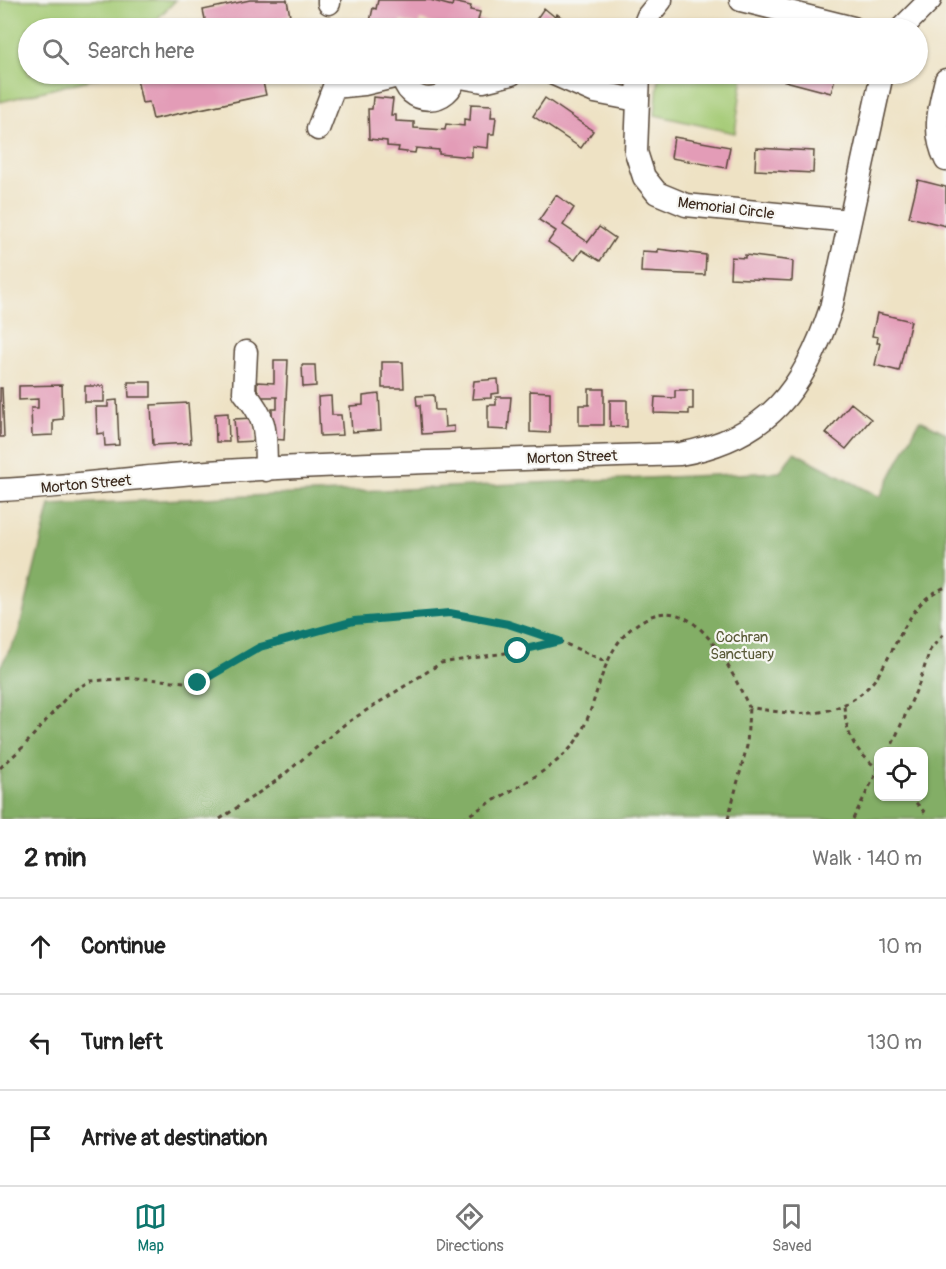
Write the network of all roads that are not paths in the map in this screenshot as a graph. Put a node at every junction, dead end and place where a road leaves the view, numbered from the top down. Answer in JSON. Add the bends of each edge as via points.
{"nodes":[{"id":1,"x":661,"y":0,"type":"edge"},
{"id":2,"x":741,"y":0,"type":"edge"},
{"id":3,"x":930,"y":0,"type":"edge"},
{"id":4,"x":647,"y":18,"type":"edge"},
{"id":5,"x":813,"y":18,"type":"edge"},
{"id":6,"x":912,"y":18,"type":"edge"},
{"id":7,"x":946,"y":80,"type":"edge"},
{"id":8,"x":364,"y":84,"type":"edge"},
{"id":9,"x":406,"y":84,"type":"edge"},
{"id":10,"x":451,"y":84,"type":"edge"},
{"id":11,"x":575,"y":84,"type":"edge"},
{"id":12,"x":638,"y":84,"type":"edge"},
{"id":13,"x":880,"y":84,"type":"edge"},
{"id":14,"x":637,"y":100,"type":"junction"},
{"id":15,"x":318,"y":129,"type":"dead end"},
{"id":16,"x":946,"y":160,"type":"edge"},
{"id":17,"x":850,"y":221,"type":"junction"},
{"id":18,"x":246,"y":352,"type":"dead end"},
{"id":19,"x":266,"y":470,"type":"junction"},
{"id":20,"x":0,"y":490,"type":"edge"}],
"edges":[{"from":1,"to":4,"type":"street"},
{"from":2,"to":5,"type":"street"},
{"from":3,"to":6,"type":"street"},
{"from":7,"to":16,"type":"street","via":[[936,120],[938,144]]},
{"from":8,"to":15,"type":"street","via":[[334,87]]},
{"from":9,"to":10,"type":"street","via":[[417,97],[428,100],[439,98]]},
{"from":11,"to":14,"type":"street"},
{"from":12,"to":14,"type":"street","name":"Memorial Circle"},
{"from":13,"to":17,"type":"street","name":"Morton Street"},
{"from":14,"to":17,"type":"street","name":"Memorial Circle","via":[[638,159],[644,177],[666,199],[686,205]]},
{"from":17,"to":19,"type":"street","name":"Morton Street","via":[[831,308],[799,381],[763,420],[736,438],[712,448],[680,454]]},
{"from":18,"to":19,"type":"street","via":[[244,392],[260,411]]},
{"from":19,"to":20,"type":"street","name":"Morton Street"}]}
